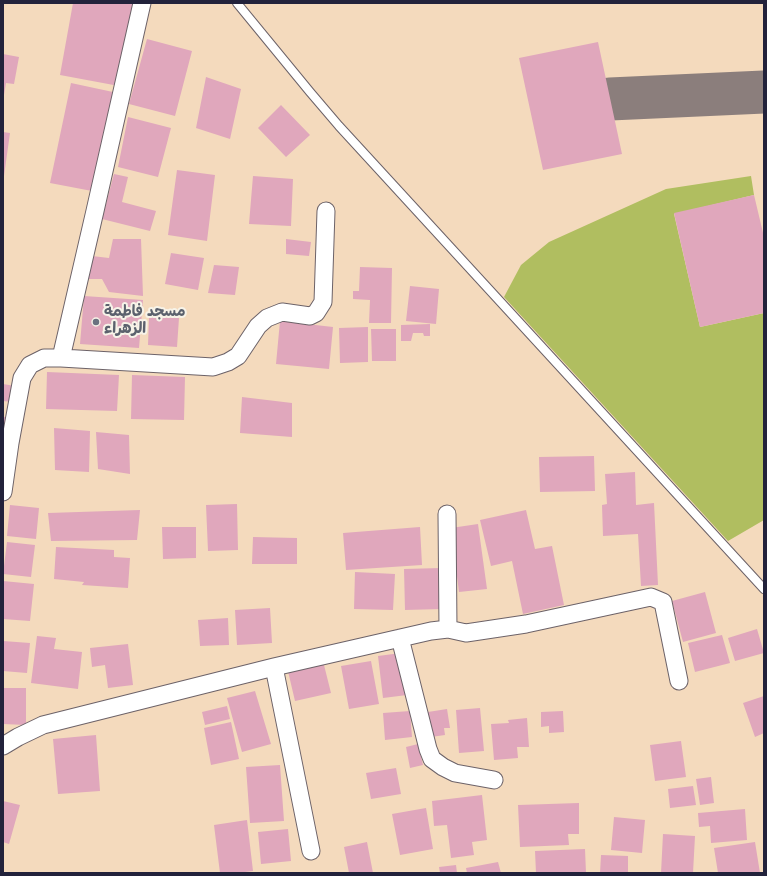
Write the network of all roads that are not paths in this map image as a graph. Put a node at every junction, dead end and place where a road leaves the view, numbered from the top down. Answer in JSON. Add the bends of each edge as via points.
{"nodes":[{"id":1,"x":142,"y":3,"type":"edge"},
{"id":2,"x":237,"y":3,"type":"edge"},
{"id":3,"x":326,"y":211,"type":"dead end"},
{"id":4,"x":61,"y":358,"type":"junction"},
{"id":5,"x":3,"y":492,"type":"edge"},
{"id":6,"x":447,"y":514,"type":"dead end"},
{"id":7,"x":764,"y":590,"type":"edge"},
{"id":8,"x":448,"y":629,"type":"junction"},
{"id":9,"x":400,"y":638,"type":"junction"},
{"id":10,"x":274,"y":667,"type":"junction"},
{"id":11,"x":679,"y":681,"type":"dead end"},
{"id":12,"x":3,"y":746,"type":"edge"},
{"id":13,"x":494,"y":780,"type":"dead end"},
{"id":14,"x":311,"y":851,"type":"dead end"}],
"edges":[{"from":1,"to":4,"type":"street"},
{"from":2,"to":7,"type":"lane","via":[[339,126]]},
{"from":3,"to":4,"type":"street","via":[[323,302],[320,308],[310,316],[282,312],[267,318],[258,326],[238,356],[228,362],[213,367]]},
{"from":4,"to":5,"type":"street","via":[[44,358],[30,365],[22,378]]},
{"from":6,"to":8,"type":"street"},
{"from":8,"to":9,"type":"street"},
{"from":8,"to":11,"type":"street","via":[[466,633],[526,624],[651,597],[663,602]]},
{"from":9,"to":10,"type":"street"},
{"from":9,"to":13,"type":"street","via":[[432,759],[455,772]]},
{"from":10,"to":12,"type":"street","via":[[43,725]]},
{"from":10,"to":14,"type":"street"}]}
